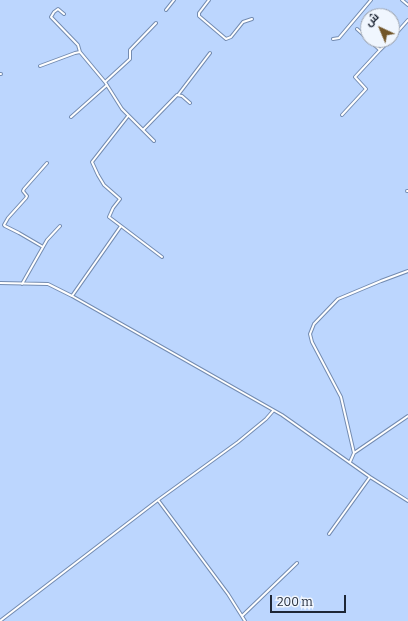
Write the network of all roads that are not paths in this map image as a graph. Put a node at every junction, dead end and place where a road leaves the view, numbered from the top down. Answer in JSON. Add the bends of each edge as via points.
{"nodes":[{"id":1,"x":174,"y":0,"type":"edge"},
{"id":2,"x":209,"y":0,"type":"edge"},
{"id":3,"x":371,"y":0,"type":"edge"},
{"id":4,"x":402,"y":0,"type":"edge"},
{"id":5,"x":408,"y":5,"type":"edge"},
{"id":6,"x":166,"y":10,"type":"dead end"},
{"id":7,"x":64,"y":14,"type":"dead end"},
{"id":8,"x":252,"y":19,"type":"dead end"},
{"id":9,"x":408,"y":20,"type":"edge"},
{"id":10,"x":156,"y":23,"type":"dead end"},
{"id":11,"x":357,"y":29,"type":"dead end"},
{"id":12,"x":400,"y":29,"type":"edge"},
{"id":13,"x":360,"y":32,"type":"edge"},
{"id":14,"x":333,"y":39,"type":"dead end"},
{"id":15,"x":380,"y":50,"type":"edge"},
{"id":16,"x":80,"y":52,"type":"junction"},
{"id":17,"x":210,"y":53,"type":"dead end"},
{"id":18,"x":40,"y":66,"type":"dead end"},
{"id":19,"x":105,"y":82,"type":"junction"},
{"id":20,"x":107,"y":85,"type":"junction"},
{"id":21,"x":178,"y":95,"type":"junction"},
{"id":22,"x":190,"y":103,"type":"dead end"},
{"id":23,"x":342,"y":115,"type":"dead end"},
{"id":24,"x":128,"y":116,"type":"junction"},
{"id":25,"x":71,"y":117,"type":"dead end"},
{"id":26,"x":143,"y":130,"type":"junction"},
{"id":27,"x":154,"y":141,"type":"dead end"},
{"id":28,"x":46,"y":163,"type":"dead end"},
{"id":29,"x":60,"y":226,"type":"dead end"},
{"id":30,"x":121,"y":226,"type":"junction"},
{"id":31,"x":43,"y":247,"type":"junction"},
{"id":32,"x":162,"y":257,"type":"dead end"},
{"id":33,"x":408,"y":271,"type":"edge"},
{"id":34,"x":0,"y":283,"type":"edge"},
{"id":35,"x":22,"y":284,"type":"junction"},
{"id":36,"x":72,"y":296,"type":"junction"},
{"id":37,"x":273,"y":410,"type":"junction"},
{"id":38,"x":408,"y":416,"type":"edge"},
{"id":39,"x":354,"y":453,"type":"junction"},
{"id":40,"x":350,"y":462,"type":"junction"},
{"id":41,"x":370,"y":477,"type":"junction"},
{"id":42,"x":158,"y":500,"type":"junction"},
{"id":43,"x":408,"y":501,"type":"edge"},
{"id":44,"x":329,"y":534,"type":"dead end"},
{"id":45,"x":298,"y":563,"type":"dead end"},
{"id":46,"x":242,"y":616,"type":"junction"},
{"id":47,"x":0,"y":621,"type":"edge"},
{"id":48,"x":245,"y":621,"type":"edge"}],
"edges":[{"from":1,"to":6,"type":"street"},
{"from":2,"to":8,"type":"street","via":[[199,16],[226,39],[231,37],[243,22]]},
{"from":3,"to":14,"type":"street","via":[[339,38]]},
{"from":4,"to":5,"type":"street"},
{"from":7,"to":16,"type":"street","via":[[58,9],[50,17],[78,45]]},
{"from":9,"to":12,"type":"street"},
{"from":10,"to":19,"type":"street","via":[[130,50],[130,59]]},
{"from":11,"to":13,"type":"street"},
{"from":15,"to":23,"type":"street","via":[[355,77],[366,89]]},
{"from":16,"to":18,"type":"street"},
{"from":16,"to":19,"type":"street"},
{"from":17,"to":21,"type":"street"},
{"from":19,"to":20,"type":"street"},
{"from":20,"to":24,"type":"street"},
{"from":20,"to":25,"type":"street"},
{"from":21,"to":22,"type":"street"},
{"from":21,"to":26,"type":"street"},
{"from":24,"to":26,"type":"street"},
{"from":24,"to":30,"type":"street","via":[[92,162],[104,185],[120,199],[109,217]]},
{"from":26,"to":27,"type":"street"},
{"from":28,"to":31,"type":"street","via":[[24,189],[26,198],[4,225]]},
{"from":29,"to":31,"type":"street"},
{"from":30,"to":32,"type":"street"},
{"from":30,"to":36,"type":"street"},
{"from":31,"to":35,"type":"street"},
{"from":33,"to":39,"type":"street","via":[[338,299],[314,324],[310,334],[340,397]]},
{"from":34,"to":35,"type":"street"},
{"from":35,"to":36,"type":"street","via":[[48,284]]},
{"from":36,"to":37,"type":"street"},
{"from":37,"to":40,"type":"street"},
{"from":37,"to":42,"type":"street","via":[[238,442]]},
{"from":38,"to":39,"type":"street"},
{"from":39,"to":40,"type":"street"},
{"from":40,"to":41,"type":"street"},
{"from":41,"to":43,"type":"street"},
{"from":41,"to":44,"type":"street"},
{"from":42,"to":46,"type":"street"},
{"from":42,"to":47,"type":"street"},
{"from":45,"to":46,"type":"street"},
{"from":46,"to":48,"type":"street"}]}
